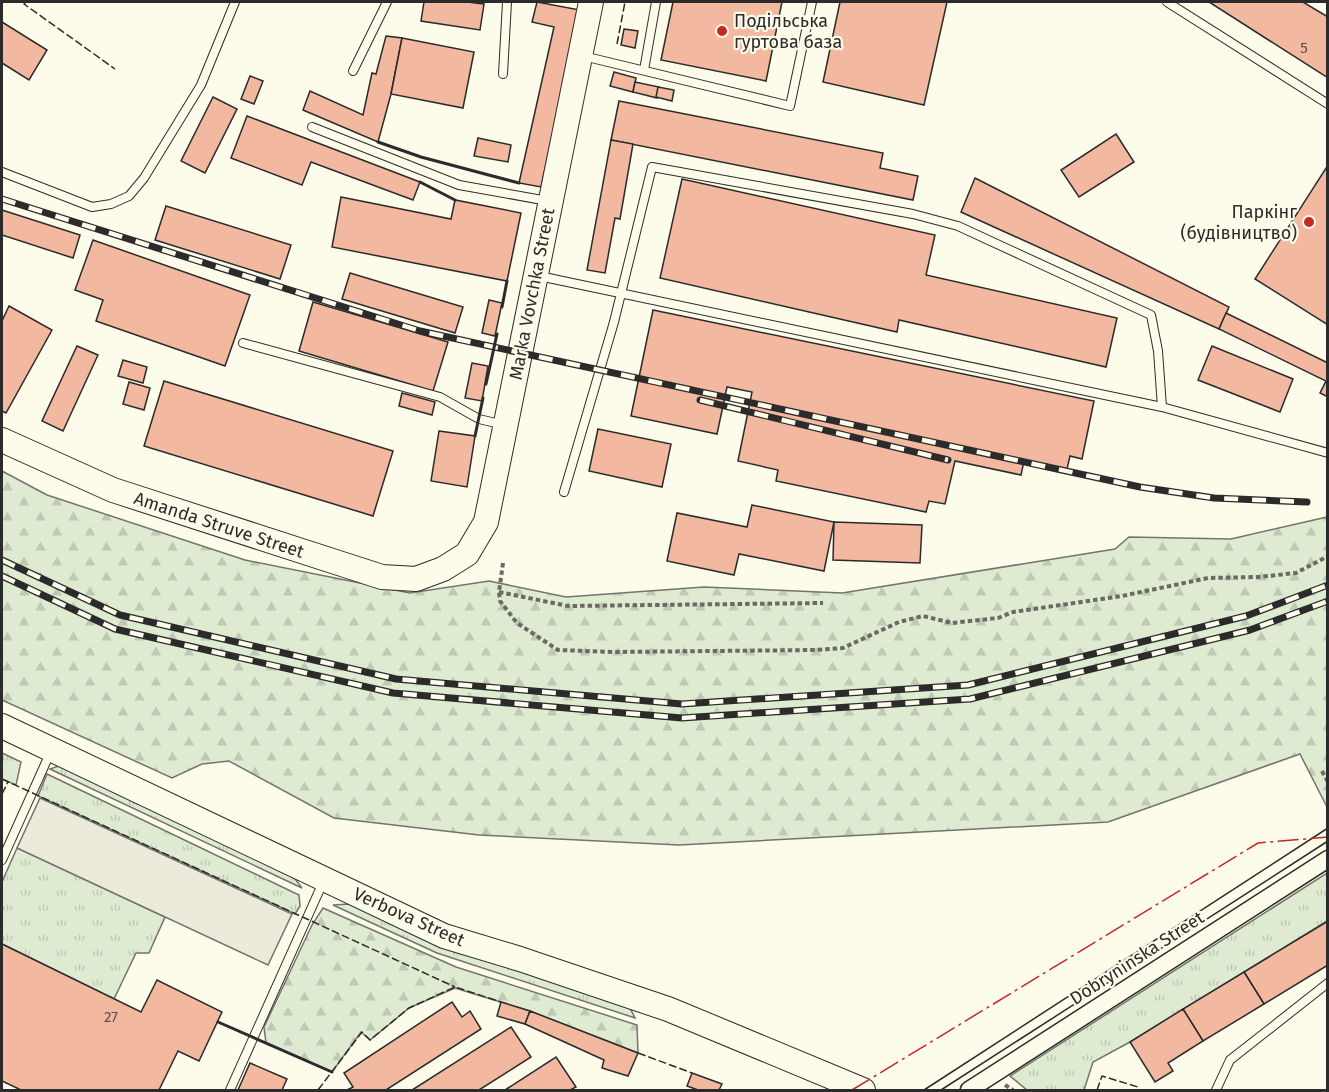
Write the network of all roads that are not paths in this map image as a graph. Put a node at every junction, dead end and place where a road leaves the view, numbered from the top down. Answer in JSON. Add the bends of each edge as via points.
{"nodes":[{"id":1,"x":235,"y":2,"type":"edge"},
{"id":2,"x":387,"y":2,"type":"edge"},
{"id":3,"x":507,"y":2,"type":"edge"},
{"id":4,"x":591,"y":2,"type":"edge"},
{"id":5,"x":656,"y":2,"type":"edge"},
{"id":6,"x":813,"y":2,"type":"edge"},
{"id":7,"x":1167,"y":2,"type":"edge"},
{"id":8,"x":580,"y":55,"type":"junction"},
{"id":9,"x":644,"y":70,"type":"junction"},
{"id":10,"x":353,"y":71,"type":"dead end"},
{"id":11,"x":503,"y":74,"type":"dead end"},
{"id":12,"x":1328,"y":104,"type":"edge"},
{"id":13,"x":312,"y":127,"type":"dead end"},
{"id":14,"x":2,"y":172,"type":"edge"},
{"id":15,"x":551,"y":201,"type":"junction"},
{"id":16,"x":536,"y":275,"type":"junction"},
{"id":17,"x":621,"y":293,"type":"junction"},
{"id":18,"x":243,"y":343,"type":"dead end"},
{"id":19,"x":1162,"y":407,"type":"junction"},
{"id":20,"x":506,"y":425,"type":"junction"},
{"id":21,"x":2,"y":440,"type":"edge"},
{"id":22,"x":1328,"y":453,"type":"edge"},
{"id":23,"x":564,"y":492,"type":"dead end"},
{"id":24,"x":443,"y":569,"type":"joint"},
{"id":25,"x":2,"y":726,"type":"edge"},
{"id":26,"x":52,"y":750,"type":"junction"},
{"id":27,"x":1328,"y":859,"type":"edge"},
{"id":28,"x":2,"y":860,"type":"edge"},
{"id":29,"x":325,"y":879,"type":"junction"},
{"id":30,"x":1328,"y":982,"type":"edge"},
{"id":31,"x":838,"y":1084,"type":"edge"},
{"id":32,"x":230,"y":1090,"type":"edge"},
{"id":33,"x":863,"y":1090,"type":"edge"},
{"id":34,"x":969,"y":1090,"type":"edge"},
{"id":35,"x":1216,"y":1090,"type":"edge"}],
"edges":[{"from":1,"to":14,"type":"lane","via":[[201,85],[129,196],[92,207]]},
{"from":2,"to":10,"type":"lane"},
{"from":3,"to":11,"type":"lane"},
{"from":4,"to":8,"type":"main road","name":"Marka Vovchka Street"},
{"from":5,"to":9,"type":"lane"},
{"from":6,"to":9,"type":"lane","via":[[790,106]]},
{"from":7,"to":12,"type":"lane"},
{"from":8,"to":9,"type":"lane"},
{"from":8,"to":15,"type":"main road","name":"Marka Vovchka Street"},
{"from":13,"to":15,"type":"lane","via":[[459,185]]},
{"from":15,"to":16,"type":"main road","name":"Marka Vovchka Street"},
{"from":16,"to":17,"type":"lane"},
{"from":16,"to":20,"type":"main road","name":"Marka Vovchka Street"},
{"from":17,"to":19,"type":"lane"},
{"from":17,"to":19,"type":"lane","via":[[652,166],[913,214],[958,226],[1151,315]]},
{"from":17,"to":23,"type":"lane"},
{"from":18,"to":20,"type":"lane","via":[[440,397],[479,419]]},
{"from":19,"to":22,"type":"lane"},
{"from":20,"to":24,"type":"main road","name":"Marka Vovchka Street","via":[[486,522],[466,554]]},
{"from":21,"to":24,"type":"main road","name":"Amanda Struve Street","via":[[113,490],[382,578],[416,579]]},
{"from":25,"to":26,"type":"main road","name":"Verbova Street"},
{"from":26,"to":28,"type":"lane"},
{"from":26,"to":29,"type":"main road","name":"Verbova Street"},
{"from":27,"to":34,"type":"street","name":"Dobryninska Street"},
{"from":29,"to":31,"type":"main road","name":"Verbova Street","via":[[444,936],[668,1009]]},
{"from":29,"to":32,"type":"lane"},
{"from":30,"to":35,"type":"lane","via":[[1230,1060]]},
{"from":31,"to":33,"type":"main road","name":"Verbova Street"}]}
